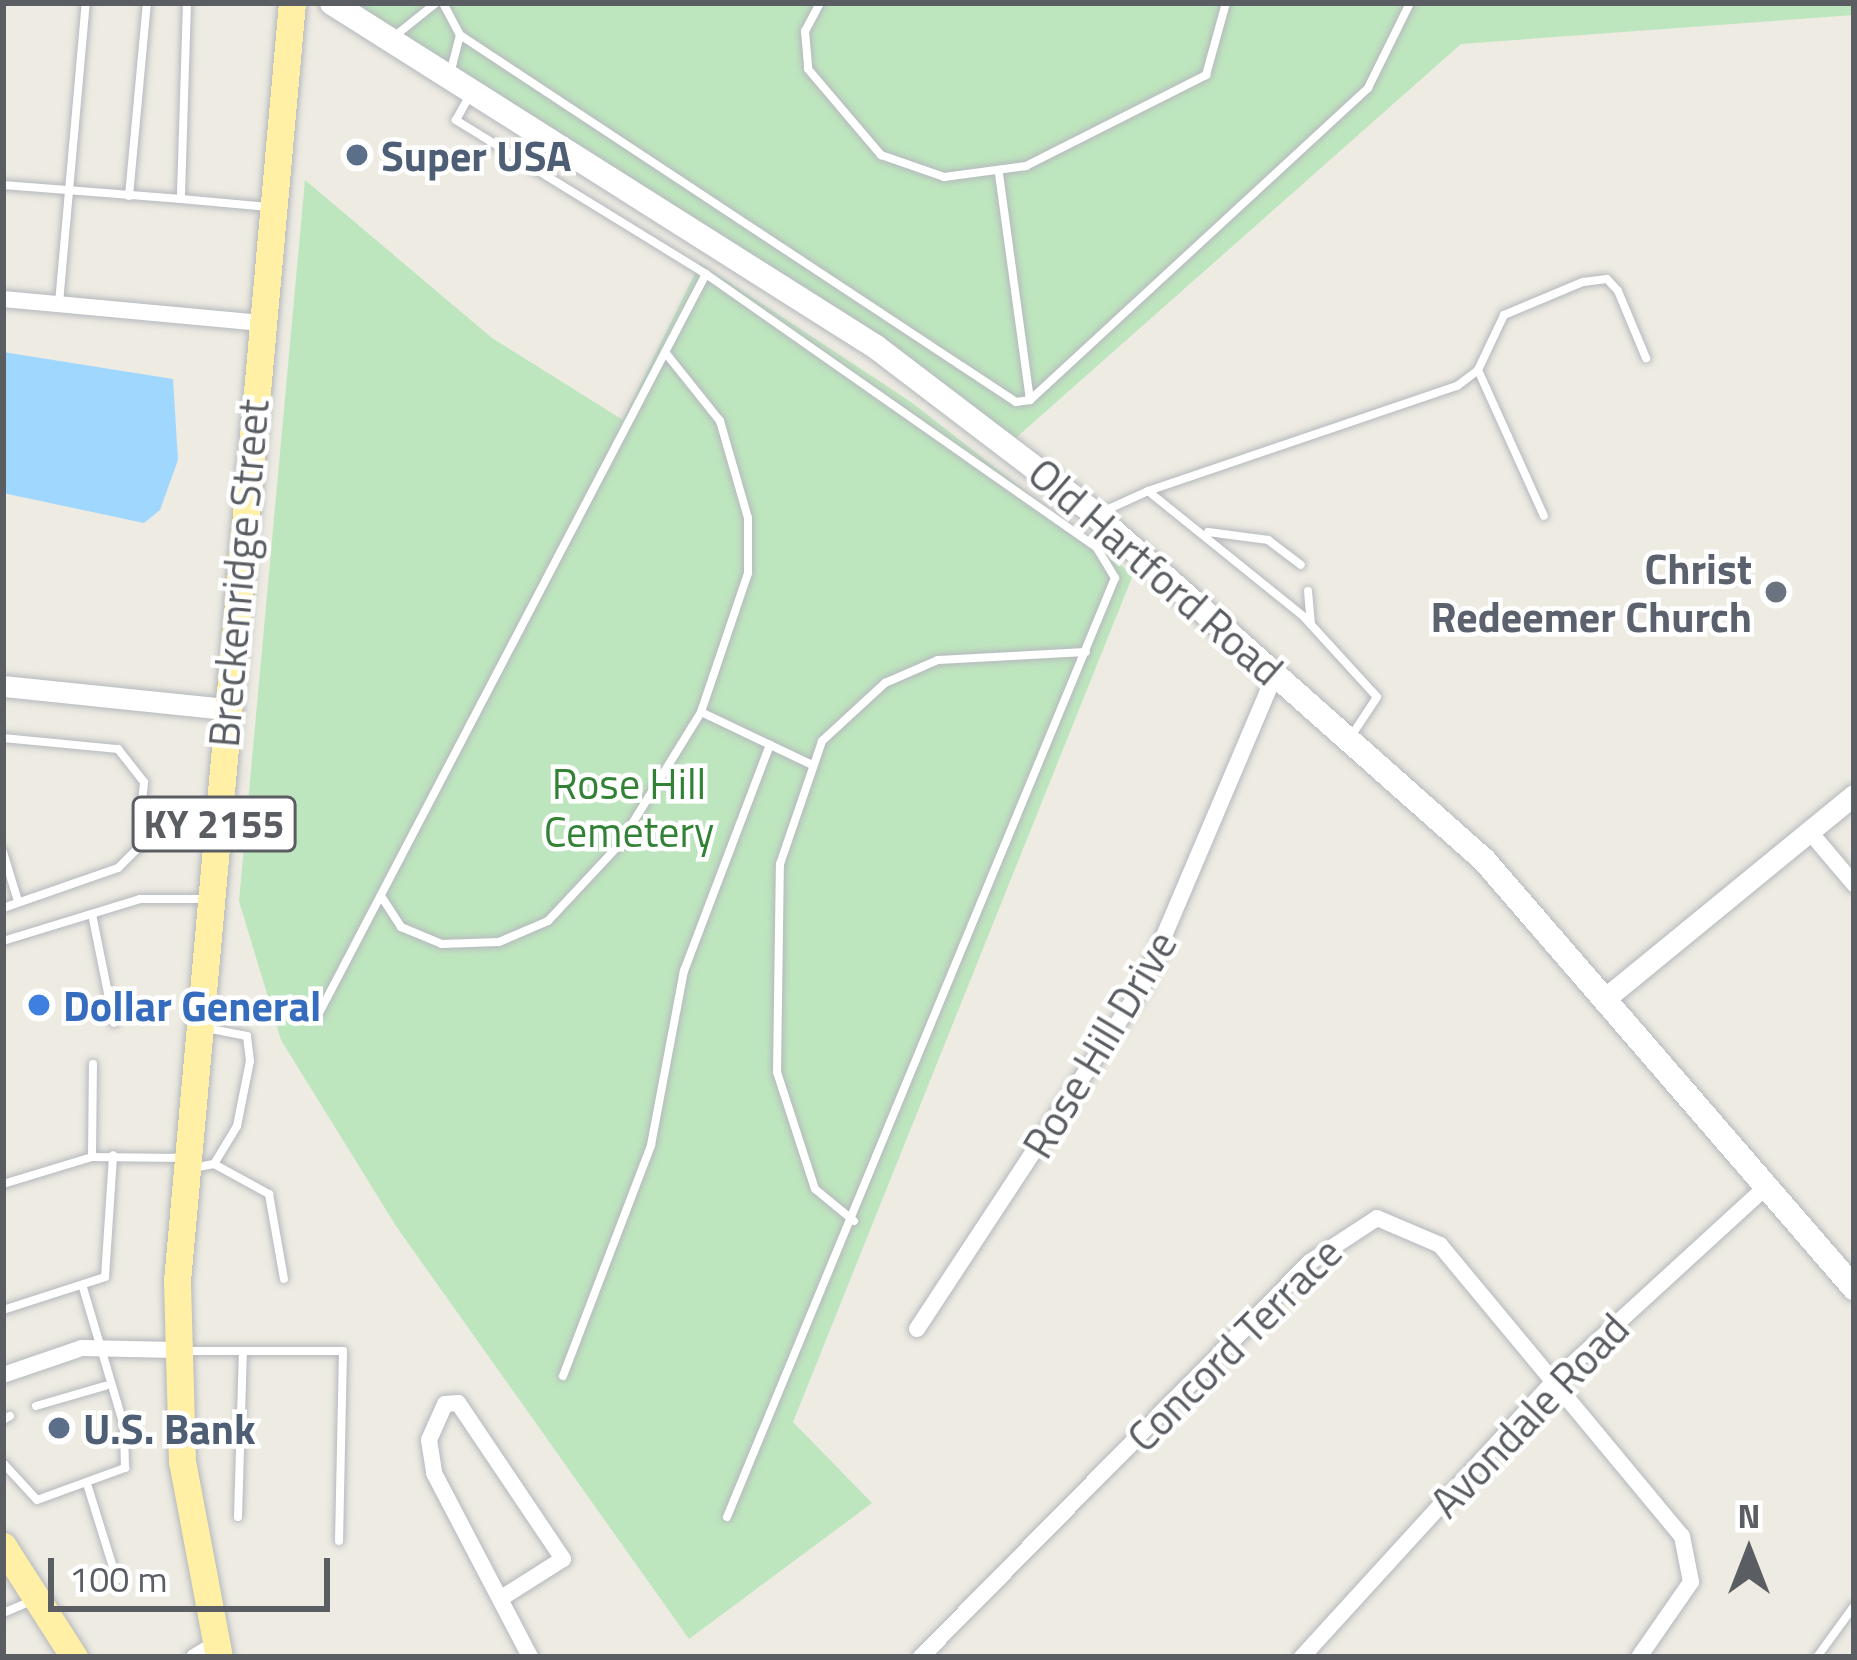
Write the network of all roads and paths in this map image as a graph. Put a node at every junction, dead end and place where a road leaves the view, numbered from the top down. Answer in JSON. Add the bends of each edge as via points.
{"nodes":[{"id":1,"x":86,"y":3,"type":"edge"},
{"id":2,"x":147,"y":3,"type":"edge"},
{"id":3,"x":187,"y":3,"type":"edge"},
{"id":4,"x":292,"y":3,"type":"edge"},
{"id":5,"x":332,"y":3,"type":"edge"},
{"id":6,"x":440,"y":3,"type":"edge"},
{"id":7,"x":820,"y":3,"type":"edge"},
{"id":8,"x":1226,"y":3,"type":"edge"},
{"id":9,"x":1410,"y":3,"type":"edge"},
{"id":10,"x":460,"y":35,"type":"junction"},
{"id":11,"x":390,"y":39,"type":"junction"},
{"id":12,"x":449,"y":76,"type":"junction"},
{"id":13,"x":472,"y":91,"type":"junction"},
{"id":14,"x":1000,"y":174,"type":"junction"},
{"id":15,"x":3,"y":185,"type":"edge"},
{"id":16,"x":68,"y":191,"type":"junction"},
{"id":17,"x":129,"y":196,"type":"junction"},
{"id":18,"x":181,"y":199,"type":"junction"},
{"id":19,"x":272,"y":208,"type":"junction"},
{"id":20,"x":706,"y":274,"type":"junction"},
{"id":21,"x":3,"y":299,"type":"edge"},
{"id":22,"x":58,"y":304,"type":"junction"},
{"id":23,"x":262,"y":322,"type":"junction"},
{"id":24,"x":664,"y":352,"type":"junction"},
{"id":25,"x":1646,"y":358,"type":"dead end"},
{"id":26,"x":1478,"y":370,"type":"junction"},
{"id":27,"x":1030,"y":400,"type":"junction"},
{"id":28,"x":1148,"y":491,"type":"junction"},
{"id":29,"x":1095,"y":515,"type":"junction"},
{"id":30,"x":1544,"y":516,"type":"dead end"},
{"id":31,"x":1206,"y":532,"type":"junction"},
{"id":32,"x":1300,"y":566,"type":"dead end"},
{"id":33,"x":1308,"y":591,"type":"dead end"},
{"id":34,"x":1310,"y":624,"type":"junction"},
{"id":35,"x":1086,"y":652,"type":"junction"},
{"id":36,"x":1275,"y":674,"type":"junction"},
{"id":37,"x":3,"y":686,"type":"edge"},
{"id":38,"x":225,"y":709,"type":"junction"},
{"id":39,"x":701,"y":712,"type":"junction"},
{"id":40,"x":3,"y":739,"type":"edge"},
{"id":41,"x":1349,"y":739,"type":"junction"},
{"id":42,"x":770,"y":745,"type":"junction"},
{"id":43,"x":812,"y":764,"type":"junction"},
{"id":44,"x":1854,"y":795,"type":"edge"},
{"id":45,"x":1810,"y":831,"type":"junction"},
{"id":46,"x":3,"y":852,"type":"edge"},
{"id":47,"x":1854,"y":884,"type":"edge"},
{"id":48,"x":381,"y":894,"type":"junction"},
{"id":49,"x":207,"y":899,"type":"junction"},
{"id":50,"x":19,"y":901,"type":"junction"},
{"id":51,"x":3,"y":908,"type":"edge"},
{"id":52,"x":92,"y":914,"type":"junction"},
{"id":53,"x":3,"y":941,"type":"edge"},
{"id":54,"x":1607,"y":998,"type":"junction"},
{"id":55,"x":317,"y":1017,"type":"dead end"},
{"id":56,"x":114,"y":1023,"type":"dead end"},
{"id":57,"x":197,"y":1026,"type":"junction"},
{"id":58,"x":93,"y":1064,"type":"dead end"},
{"id":59,"x":113,"y":1155,"type":"junction"},
{"id":60,"x":92,"y":1156,"type":"junction"},
{"id":61,"x":195,"y":1164,"type":"junction"},
{"id":62,"x":3,"y":1184,"type":"edge"},
{"id":63,"x":1768,"y":1185,"type":"junction"},
{"id":64,"x":854,"y":1221,"type":"junction"},
{"id":65,"x":284,"y":1279,"type":"dead end"},
{"id":66,"x":83,"y":1288,"type":"junction"},
{"id":67,"x":1854,"y":1288,"type":"edge"},
{"id":68,"x":3,"y":1310,"type":"edge"},
{"id":69,"x":917,"y":1329,"type":"dead end"},
{"id":70,"x":94,"y":1347,"type":"junction"},
{"id":71,"x":176,"y":1351,"type":"junction"},
{"id":72,"x":243,"y":1351,"type":"junction"},
{"id":73,"x":3,"y":1376,"type":"edge"},
{"id":74,"x":563,"y":1376,"type":"dead end"},
{"id":75,"x":1553,"y":1382,"type":"junction"},
{"id":76,"x":105,"y":1386,"type":"junction"},
{"id":77,"x":36,"y":1406,"type":"dead end"},
{"id":78,"x":3,"y":1463,"type":"edge"},
{"id":79,"x":88,"y":1486,"type":"junction"},
{"id":80,"x":727,"y":1516,"type":"dead end"},
{"id":81,"x":238,"y":1517,"type":"dead end"},
{"id":82,"x":339,"y":1541,"type":"dead end"},
{"id":83,"x":3,"y":1546,"type":"edge"},
{"id":84,"x":117,"y":1580,"type":"dead end"},
{"id":85,"x":503,"y":1597,"type":"junction"},
{"id":86,"x":37,"y":1599,"type":"junction"},
{"id":87,"x":1854,"y":1606,"type":"edge"},
{"id":88,"x":3,"y":1613,"type":"edge"},
{"id":89,"x":210,"y":1653,"type":"edge"},
{"id":90,"x":74,"y":1657,"type":"edge"},
{"id":91,"x":530,"y":1657,"type":"edge"},
{"id":92,"x":921,"y":1657,"type":"edge"},
{"id":93,"x":1302,"y":1657,"type":"edge"},
{"id":94,"x":1639,"y":1657,"type":"edge"},
{"id":95,"x":1817,"y":1657,"type":"edge"}],
"edges":[{"from":1,"to":16,"type":"lane"},
{"from":2,"to":17,"type":"lane"},
{"from":3,"to":18,"type":"lane"},
{"from":4,"to":19,"type":"main road","name":"Breckenridge Street","number":"KY 2155"},
{"from":5,"to":11,"type":"main road","name":"Old Hartford Road"},
{"from":6,"to":10,"type":"lane"},
{"from":6,"to":11,"type":"lane"},
{"from":7,"to":14,"type":"lane","via":[[806,31],[808,69],[881,155],[944,177]]},
{"from":8,"to":14,"type":"lane","via":[[1206,75]]},
{"from":9,"to":27,"type":"lane","via":[[1368,88]]},
{"from":10,"to":12,"type":"lane"},
{"from":10,"to":27,"type":"lane","via":[[834,274],[1008,399]]},
{"from":11,"to":12,"type":"main road","name":"Old Hartford Road"},
{"from":12,"to":13,"type":"main road","name":"Old Hartford Road"},
{"from":13,"to":20,"type":"lane","via":[[456,120]]},
{"from":13,"to":29,"type":"main road","name":"Old Hartford Road","via":[[876,346]]},
{"from":14,"to":27,"type":"lane"},
{"from":15,"to":16,"type":"lane"},
{"from":16,"to":17,"type":"lane"},
{"from":16,"to":22,"type":"lane"},
{"from":17,"to":18,"type":"lane"},
{"from":18,"to":19,"type":"lane"},
{"from":19,"to":23,"type":"main road","name":"Breckenridge Street","number":"KY 2155"},
{"from":20,"to":24,"type":"lane"},
{"from":20,"to":35,"type":"lane","via":[[1097,548],[1115,578]]},
{"from":21,"to":22,"type":"street"},
{"from":22,"to":23,"type":"street"},
{"from":23,"to":38,"type":"main road","name":"Breckenridge Street","number":"KY 2155"},
{"from":24,"to":39,"type":"lane","via":[[720,421],[748,518],[748,573]]},
{"from":24,"to":48,"type":"lane"},
{"from":25,"to":26,"type":"lane","via":[[1607,279],[1504,315]]},
{"from":26,"to":28,"type":"lane"},
{"from":26,"to":30,"type":"lane"},
{"from":28,"to":29,"type":"lane"},
{"from":28,"to":31,"type":"lane"},
{"from":29,"to":36,"type":"main road","name":"Old Hartford Road"},
{"from":31,"to":32,"type":"lane","via":[[1268,540]]},
{"from":31,"to":34,"type":"lane"},
{"from":33,"to":34,"type":"lane"},
{"from":34,"to":41,"type":"lane","via":[[1377,697]]},
{"from":35,"to":43,"type":"lane","via":[[938,660],[845,714]]},
{"from":35,"to":64,"type":"lane"},
{"from":36,"to":41,"type":"main road","name":"Old Hartford Road"},
{"from":36,"to":69,"type":"street","name":"Rose Hill Drive","via":[[1144,983]]},
{"from":37,"to":38,"type":"street"},
{"from":38,"to":49,"type":"main road","name":"Breckenridge Street","number":"KY 2155"},
{"from":39,"to":42,"type":"lane"},
{"from":39,"to":48,"type":"lane","via":[[619,845],[548,921],[499,942],[442,944],[401,927]]},
{"from":40,"to":50,"type":"lane","via":[[118,748],[144,782],[138,848],[118,868]]},
{"from":41,"to":54,"type":"main road","name":"Old Hartford Road","via":[[1484,860]]},
{"from":42,"to":43,"type":"lane"},
{"from":42,"to":74,"type":"lane","via":[[685,971],[652,1145]]},
{"from":43,"to":64,"type":"lane","via":[[780,863],[777,1072],[815,1190]]},
{"from":44,"to":45,"type":"street"},
{"from":45,"to":47,"type":"street"},
{"from":45,"to":54,"type":"street"},
{"from":46,"to":50,"type":"lane"},
{"from":48,"to":55,"type":"lane"},
{"from":49,"to":52,"type":"lane","via":[[140,899]]},
{"from":49,"to":57,"type":"main road","name":"Breckenridge Street","number":"KY 2155"},
{"from":50,"to":51,"type":"lane"},
{"from":52,"to":53,"type":"lane"},
{"from":52,"to":56,"type":"lane"},
{"from":54,"to":63,"type":"main road","name":"Old Hartford Road"},
{"from":57,"to":61,"type":"main road","name":"Breckenridge Street","number":"KY 2155"},
{"from":57,"to":61,"type":"lane","via":[[248,1036],[237,1126]]},
{"from":58,"to":60,"type":"lane"},
{"from":59,"to":60,"type":"lane"},
{"from":59,"to":61,"type":"lane"},
{"from":59,"to":66,"type":"lane","via":[[105,1277]]},
{"from":60,"to":62,"type":"lane"},
{"from":61,"to":65,"type":"lane","via":[[269,1194]]},
{"from":61,"to":71,"type":"main road","name":"Breckenridge Street","number":"KY 2155"},
{"from":63,"to":67,"type":"main road","name":"Old Hartford Road"},
{"from":63,"to":75,"type":"street","name":"Avondale Road"},
{"from":64,"to":80,"type":"lane"},
{"from":66,"to":68,"type":"lane"},
{"from":66,"to":70,"type":"lane"},
{"from":70,"to":71,"type":"street"},
{"from":70,"to":73,"type":"street"},
{"from":70,"to":76,"type":"lane"},
{"from":71,"to":72,"type":"lane"},
{"from":71,"to":89,"type":"main road","name":"Breckenridge Street","number":"KY 2155","via":[[187,1506]]},
{"from":72,"to":81,"type":"lane"},
{"from":72,"to":82,"type":"lane","via":[[343,1352]]},
{"from":75,"to":92,"type":"street","name":"Concord Terrace","via":[[1420,1228],[1378,1218],[1355,1225]]},
{"from":75,"to":93,"type":"street","name":"Avondale Road"},
{"from":75,"to":94,"type":"street","name":"Concord Terrace","via":[[1690,1552],[1690,1582]]},
{"from":76,"to":77,"type":"lane"},
{"from":76,"to":79,"type":"lane","via":[[124,1426],[124,1468]]},
{"from":78,"to":79,"type":"lane","via":[[37,1500]]},
{"from":79,"to":84,"type":"lane"},
{"from":83,"to":86,"type":"main road"},
{"from":85,"to":85,"type":"street","via":[[434,1473],[429,1440],[445,1404],[458,1403],[562,1559]]},
{"from":85,"to":91,"type":"street"},
{"from":86,"to":88,"type":"lane"},
{"from":86,"to":90,"type":"main road"},
{"from":87,"to":95,"type":"lane"}]}
